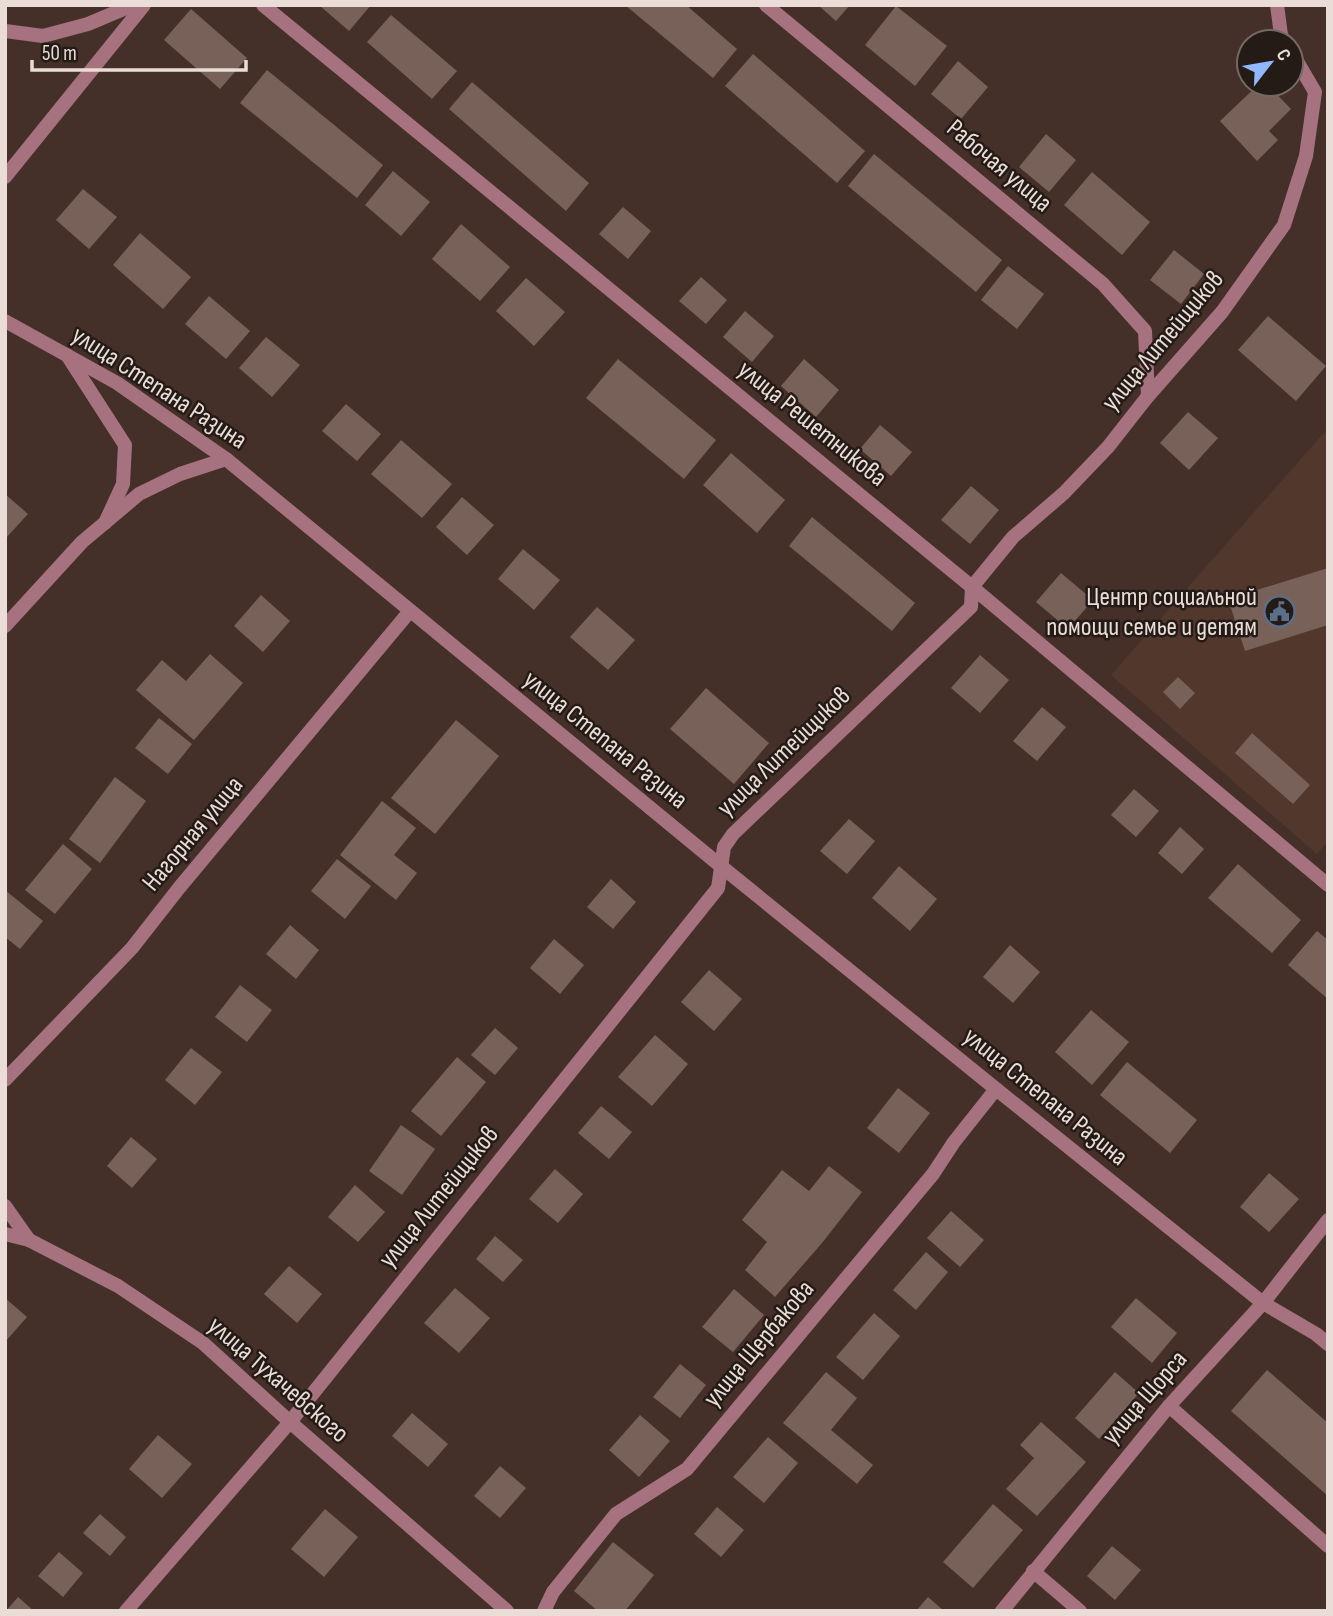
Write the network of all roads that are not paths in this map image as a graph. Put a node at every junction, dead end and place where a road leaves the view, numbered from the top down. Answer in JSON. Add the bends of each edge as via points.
{"nodes":[{"id":1,"x":133,"y":5,"type":"edge"},
{"id":2,"x":144,"y":5,"type":"edge"},
{"id":3,"x":263,"y":5,"type":"edge"},
{"id":4,"x":766,"y":5,"type":"edge"},
{"id":5,"x":1278,"y":5,"type":"edge"},
{"id":6,"x":1280,"y":28,"type":"edge"},
{"id":7,"x":5,"y":31,"type":"edge"},
{"id":8,"x":1305,"y":75,"type":"edge"},
{"id":9,"x":5,"y":177,"type":"edge"},
{"id":10,"x":5,"y":321,"type":"edge"},
{"id":11,"x":67,"y":355,"type":"junction"},
{"id":12,"x":1148,"y":396,"type":"junction"},
{"id":13,"x":226,"y":459,"type":"junction"},
{"id":14,"x":105,"y":523,"type":"junction"},
{"id":15,"x":972,"y":587,"type":"junction"},
{"id":16,"x":410,"y":611,"type":"junction"},
{"id":17,"x":5,"y":626,"type":"edge"},
{"id":18,"x":722,"y":867,"type":"junction"},
{"id":19,"x":1328,"y":885,"type":"edge"},
{"id":20,"x":5,"y":1080,"type":"edge"},
{"id":21,"x":996,"y":1089,"type":"junction"},
{"id":22,"x":5,"y":1206,"type":"edge"},
{"id":23,"x":1328,"y":1220,"type":"edge"},
{"id":24,"x":5,"y":1234,"type":"edge"},
{"id":25,"x":29,"y":1240,"type":"junction"},
{"id":26,"x":1264,"y":1303,"type":"junction"},
{"id":27,"x":1328,"y":1344,"type":"edge"},
{"id":28,"x":1169,"y":1406,"type":"junction"},
{"id":29,"x":290,"y":1422,"type":"junction"},
{"id":30,"x":1328,"y":1546,"type":"edge"},
{"id":31,"x":1033,"y":1571,"type":"junction"},
{"id":32,"x":125,"y":1611,"type":"edge"},
{"id":33,"x":507,"y":1611,"type":"edge"},
{"id":34,"x":544,"y":1611,"type":"edge"},
{"id":35,"x":1002,"y":1611,"type":"edge"},
{"id":36,"x":1080,"y":1611,"type":"edge"}],
"edges":[{"from":1,"to":7,"type":"street","via":[[43,36]]},
{"from":2,"to":9,"type":"street"},
{"from":3,"to":15,"type":"street","name":"улица Решетникова"},
{"from":4,"to":12,"type":"street","name":"Рабочая улица","via":[[1103,284],[1145,331]]},
{"from":5,"to":6,"type":"street"},
{"from":8,"to":12,"type":"street","name":"улица Литейщиков","via":[[1315,92],[1306,156],[1284,225],[1222,312]]},
{"from":10,"to":11,"type":"street","name":"улица Степана Разина"},
{"from":11,"to":13,"type":"street","name":"улица Степана Разина","via":[[117,383]]},
{"from":11,"to":14,"type":"street","via":[[125,446],[123,484]]},
{"from":12,"to":15,"type":"street","name":"улица Литейщиков","via":[[1108,447],[1064,494],[1013,537]]},
{"from":13,"to":14,"type":"street","via":[[139,494]]},
{"from":13,"to":16,"type":"street","name":"улица Степана Разина"},
{"from":14,"to":17,"type":"street"},
{"from":15,"to":18,"type":"street","name":"улица Литейщиков","via":[[971,607],[733,834],[724,847]]},
{"from":15,"to":19,"type":"street","name":"улица Решетникова"},
{"from":16,"to":18,"type":"street","name":"улица Степана Разина"},
{"from":16,"to":20,"type":"street","name":"Нагорная улица","via":[[132,948]]},
{"from":18,"to":21,"type":"street","name":"улица Степана Разина"},
{"from":18,"to":29,"type":"street","name":"улица Литейщиков","via":[[718,888]]},
{"from":21,"to":26,"type":"street","name":"улица Степана Разина"},
{"from":21,"to":34,"type":"street","name":"улица Щербакова","via":[[933,1174],[687,1469],[616,1514],[553,1592]]},
{"from":22,"to":25,"type":"street","name":"улица Тухачевского"},
{"from":23,"to":26,"type":"street","name":"улица Щорса"},
{"from":24,"to":25,"type":"street"},
{"from":25,"to":29,"type":"street","name":"улица Тухачевского","via":[[118,1286],[203,1343]]},
{"from":26,"to":27,"type":"street","name":"улица Степана Разина"},
{"from":26,"to":28,"type":"street","name":"улица Щорса"},
{"from":28,"to":30,"type":"street"},
{"from":28,"to":31,"type":"street","name":"улица Щорса"},
{"from":29,"to":32,"type":"street","name":"улица Литейщиков"},
{"from":29,"to":33,"type":"street","name":"улица Тухачевского"},
{"from":31,"to":35,"type":"street","name":"улица Щорса"},
{"from":31,"to":36,"type":"street"}]}
